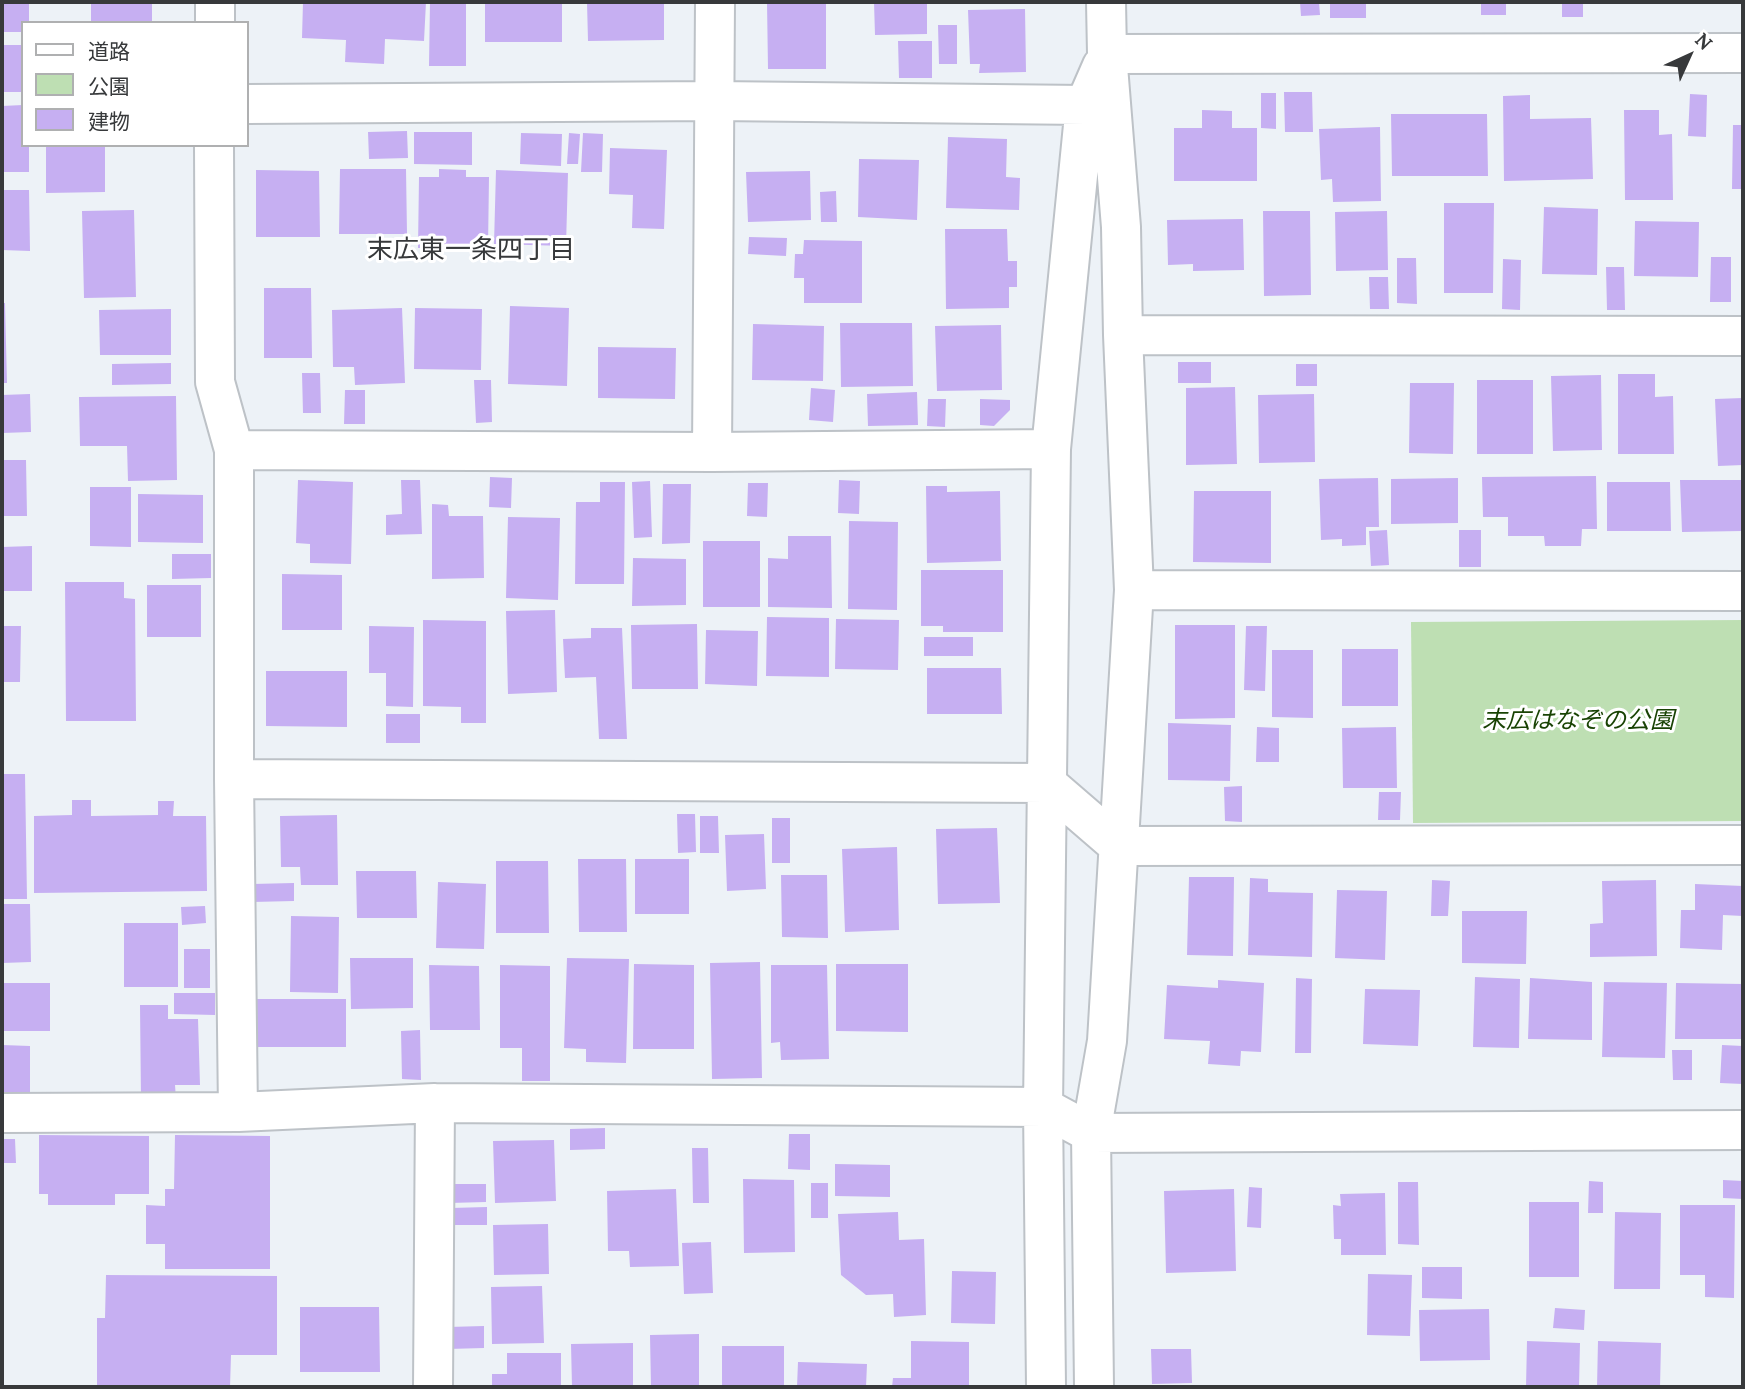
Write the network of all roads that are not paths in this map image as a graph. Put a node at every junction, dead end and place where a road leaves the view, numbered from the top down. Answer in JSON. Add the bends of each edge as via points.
{"nodes":[{"id":1,"x":215,"y":2,"type":"edge"},
{"id":2,"x":715,"y":2,"type":"edge"},
{"id":3,"x":1106,"y":2,"type":"edge"},
{"id":4,"x":215,"y":21,"type":"edge"},
{"id":5,"x":1743,"y":53,"type":"edge"},
{"id":6,"x":1107,"y":54,"type":"junction"},
{"id":7,"x":715,"y":101,"type":"junction"},
{"id":8,"x":248,"y":104,"type":"edge"},
{"id":9,"x":1086,"y":105,"type":"junction"},
{"id":10,"x":214,"y":147,"type":"edge"},
{"id":11,"x":1123,"y":335,"type":"junction"},
{"id":12,"x":1743,"y":336,"type":"edge"},
{"id":13,"x":1051,"y":449,"type":"junction"},
{"id":14,"x":234,"y":450,"type":"junction"},
{"id":15,"x":712,"y":452,"type":"junction"},
{"id":16,"x":1134,"y":590,"type":"junction"},
{"id":17,"x":1743,"y":591,"type":"edge"},
{"id":18,"x":234,"y":779,"type":"junction"},
{"id":19,"x":1046,"y":783,"type":"junction"},
{"id":20,"x":1743,"y":845,"type":"edge"},
{"id":21,"x":1119,"y":846,"type":"junction"},
{"id":22,"x":435,"y":1103,"type":"junction"},
{"id":23,"x":1044,"y":1107,"type":"junction"},
{"id":24,"x":238,"y":1112,"type":"junction"},
{"id":25,"x":2,"y":1113,"type":"edge"},
{"id":26,"x":1743,"y":1130,"type":"edge"},
{"id":27,"x":1091,"y":1133,"type":"junction"},
{"id":28,"x":433,"y":1387,"type":"edge"},
{"id":29,"x":1046,"y":1387,"type":"edge"},
{"id":30,"x":1094,"y":1387,"type":"edge"}],
"edges":[{"from":1,"to":4,"type":"street"},
{"from":2,"to":7,"type":"street"},
{"from":3,"to":6,"type":"street"},
{"from":5,"to":6,"type":"street"},
{"from":6,"to":9,"type":"street"},
{"from":6,"to":11,"type":"street","via":[[1121,227]]},
{"from":7,"to":8,"type":"street"},
{"from":7,"to":9,"type":"street"},
{"from":7,"to":15,"type":"street"},
{"from":9,"to":13,"type":"street"},
{"from":10,"to":14,"type":"street","via":[[215,382]]},
{"from":11,"to":12,"type":"street"},
{"from":11,"to":16,"type":"street"},
{"from":13,"to":15,"type":"street"},
{"from":13,"to":19,"type":"street"},
{"from":14,"to":15,"type":"street"},
{"from":14,"to":18,"type":"street"},
{"from":16,"to":17,"type":"street"},
{"from":16,"to":21,"type":"street"},
{"from":18,"to":19,"type":"street"},
{"from":18,"to":24,"type":"street"},
{"from":19,"to":21,"type":"street"},
{"from":19,"to":23,"type":"street"},
{"from":20,"to":21,"type":"street"},
{"from":21,"to":27,"type":"street","via":[[1107,1041]]},
{"from":22,"to":23,"type":"street"},
{"from":22,"to":24,"type":"street"},
{"from":22,"to":28,"type":"street"},
{"from":23,"to":27,"type":"street"},
{"from":23,"to":29,"type":"street"},
{"from":24,"to":25,"type":"street"},
{"from":26,"to":27,"type":"street"},
{"from":27,"to":30,"type":"street"}]}
